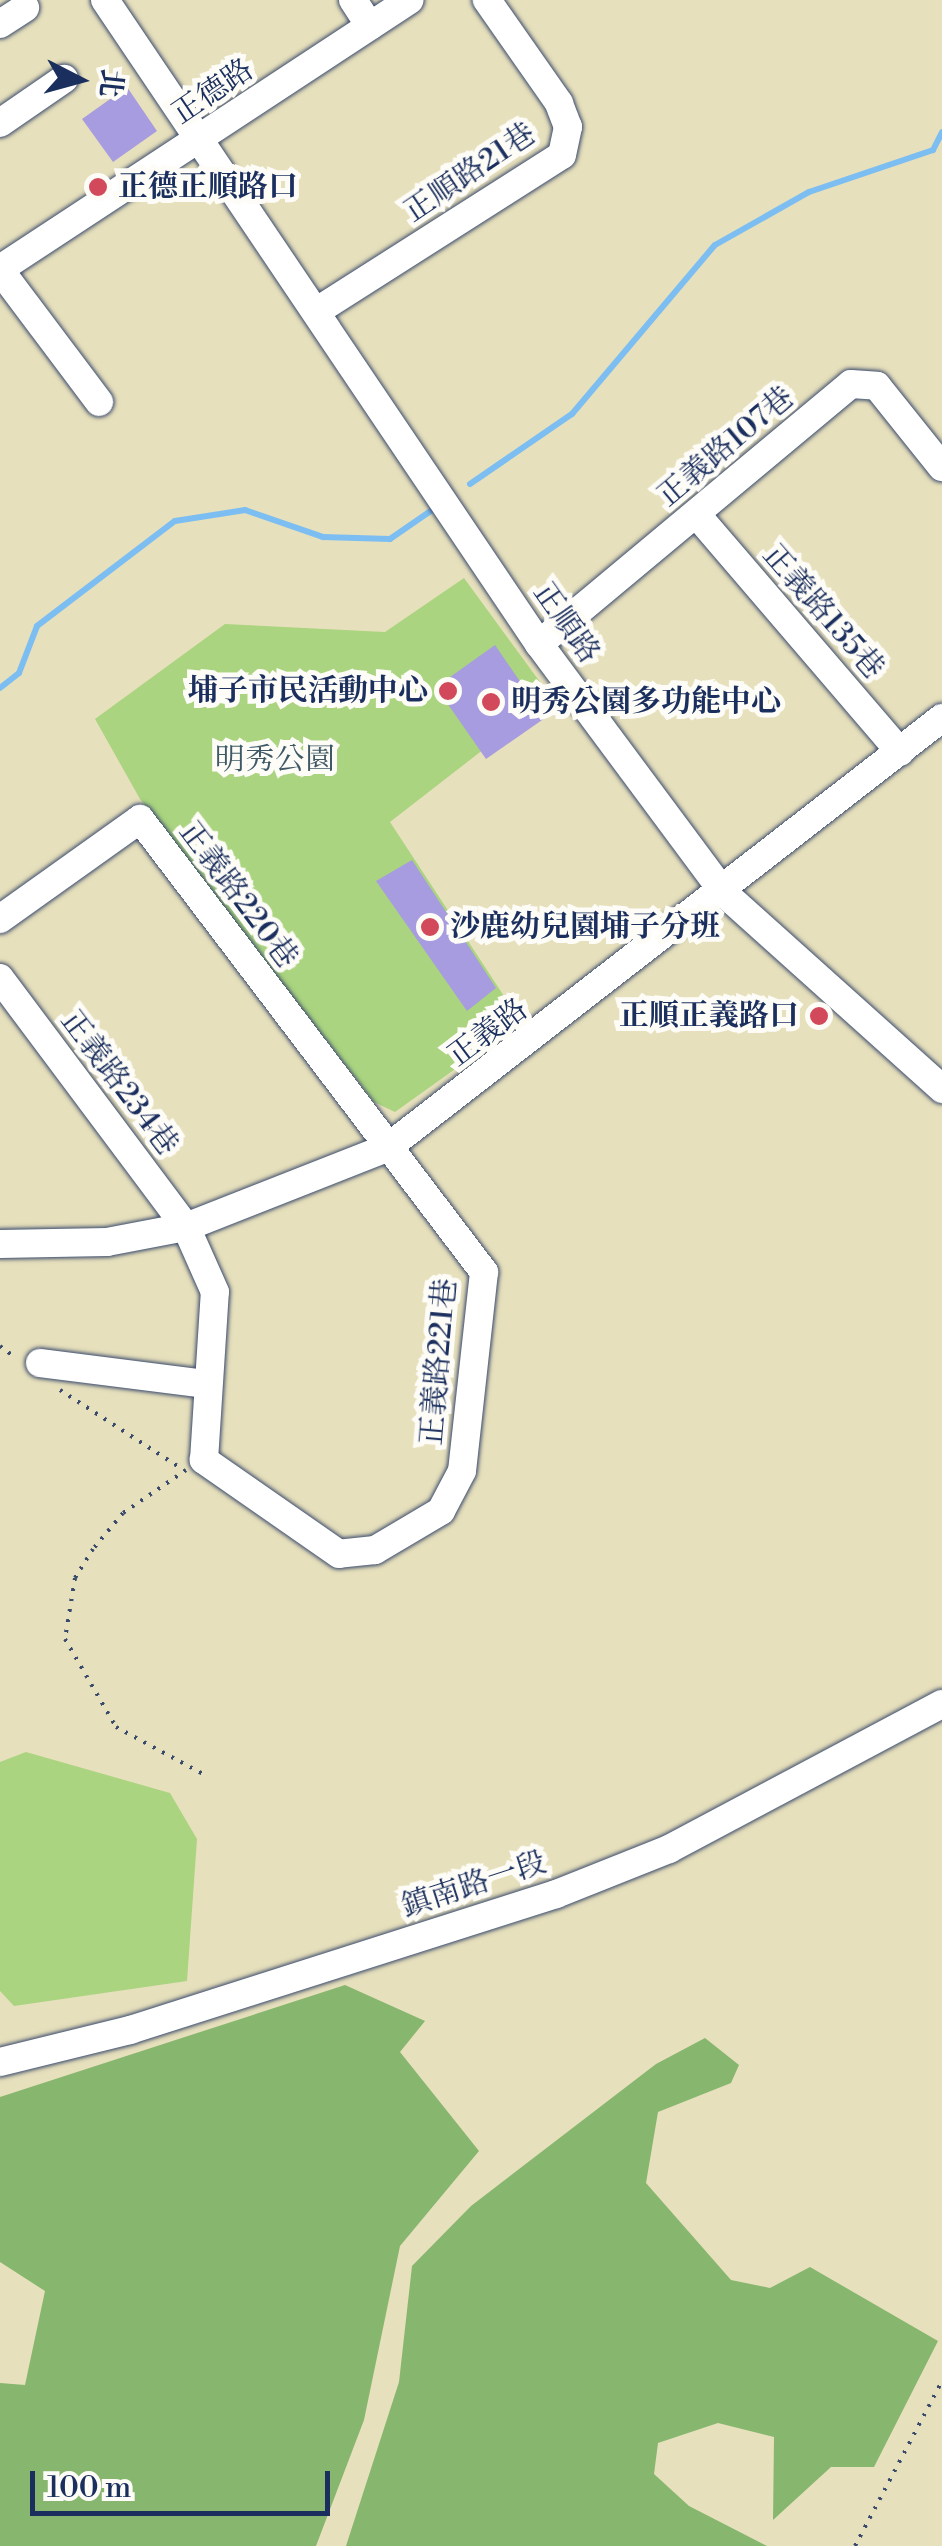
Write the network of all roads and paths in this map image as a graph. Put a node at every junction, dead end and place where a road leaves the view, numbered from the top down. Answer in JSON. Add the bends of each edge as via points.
{"nodes":[{"id":1,"x":106,"y":0,"type":"edge"},
{"id":2,"x":354,"y":0,"type":"edge"},
{"id":3,"x":409,"y":0,"type":"edge"},
{"id":4,"x":487,"y":0,"type":"edge"},
{"id":5,"x":25,"y":8,"type":"dead end"},
{"id":6,"x":0,"y":24,"type":"edge"},
{"id":7,"x":370,"y":26,"type":"junction"},
{"id":8,"x":64,"y":79,"type":"dead end"},
{"id":9,"x":0,"y":122,"type":"edge"},
{"id":10,"x":202,"y":139,"type":"junction"},
{"id":11,"x":0,"y":270,"type":"edge"},
{"id":12,"x":317,"y":311,"type":"junction"},
{"id":13,"x":99,"y":402,"type":"dead end"},
{"id":14,"x":942,"y":467,"type":"edge"},
{"id":15,"x":696,"y":515,"type":"junction"},
{"id":16,"x":539,"y":644,"type":"junction"},
{"id":17,"x":942,"y":718,"type":"edge"},
{"id":18,"x":900,"y":752,"type":"junction"},
{"id":19,"x":725,"y":894,"type":"junction"},
{"id":20,"x":0,"y":920,"type":"edge"},
{"id":21,"x":0,"y":978,"type":"edge"},
{"id":22,"x":942,"y":1089,"type":"edge"},
{"id":23,"x":387,"y":1148,"type":"junction"},
{"id":24,"x":186,"y":1227,"type":"junction"},
{"id":25,"x":0,"y":1244,"type":"edge"},
{"id":26,"x":0,"y":1346,"type":"edge"},
{"id":27,"x":37,"y":1370,"type":"junction"},
{"id":28,"x":207,"y":1384,"type":"junction"},
{"id":29,"x":195,"y":1465,"type":"junction"},
{"id":30,"x":942,"y":1704,"type":"edge"},
{"id":31,"x":203,"y":1774,"type":"dead end"},
{"id":32,"x":0,"y":2062,"type":"edge"},
{"id":33,"x":942,"y":2381,"type":"edge"},
{"id":34,"x":855,"y":2546,"type":"edge"}],
"edges":[{"from":1,"to":10,"type":"street","name":"正順路"},
{"from":2,"to":7,"type":"street"},
{"from":3,"to":7,"type":"street","name":"正德路"},
{"from":4,"to":12,"type":"street","name":"正順路21巷","via":[[559,103],[568,127],[562,155]]},
{"from":5,"to":6,"type":"street"},
{"from":7,"to":10,"type":"street","name":"正德路"},
{"from":8,"to":9,"type":"street"},
{"from":10,"to":11,"type":"street","name":"正德路"},
{"from":10,"to":12,"type":"street","name":"正順路"},
{"from":11,"to":13,"type":"street"},
{"from":12,"to":16,"type":"street","name":"正順路"},
{"from":14,"to":15,"type":"street","name":"正義路107巷","via":[[867,379]]},
{"from":15,"to":16,"type":"street","name":"正義路107巷"},
{"from":15,"to":18,"type":"street","name":"正義路135巷"},
{"from":16,"to":19,"type":"street","name":"正順路"},
{"from":17,"to":18,"type":"street","name":"正義路"},
{"from":18,"to":19,"type":"street","name":"正義路"},
{"from":19,"to":22,"type":"street","name":"正順路"},
{"from":19,"to":23,"type":"street","name":"正義路"},
{"from":20,"to":23,"type":"street","name":"正義路220巷","via":[[140,819]]},
{"from":21,"to":24,"type":"street","name":"正義路234巷"},
{"from":23,"to":24,"type":"street","name":"正義路"},
{"from":23,"to":29,"type":"street","name":"正義路221巷","via":[[484,1272],[462,1471],[442,1511],[375,1550],[340,1554]]},
{"from":24,"to":25,"type":"street","name":"正義路","via":[[107,1242]]},
{"from":24,"to":28,"type":"street","via":[[215,1292]]},
{"from":26,"to":27,"type":"path"},
{"from":27,"to":28,"type":"street"},
{"from":27,"to":29,"type":"path"},
{"from":28,"to":29,"type":"street"},
{"from":29,"to":31,"type":"path","via":[[123,1513],[93,1549],[76,1578],[65,1638],[116,1727]]},
{"from":30,"to":32,"type":"street","name":"鎮南路一段","via":[[670,1848],[556,1894],[130,2030]]},
{"from":33,"to":34,"type":"path"}]}
